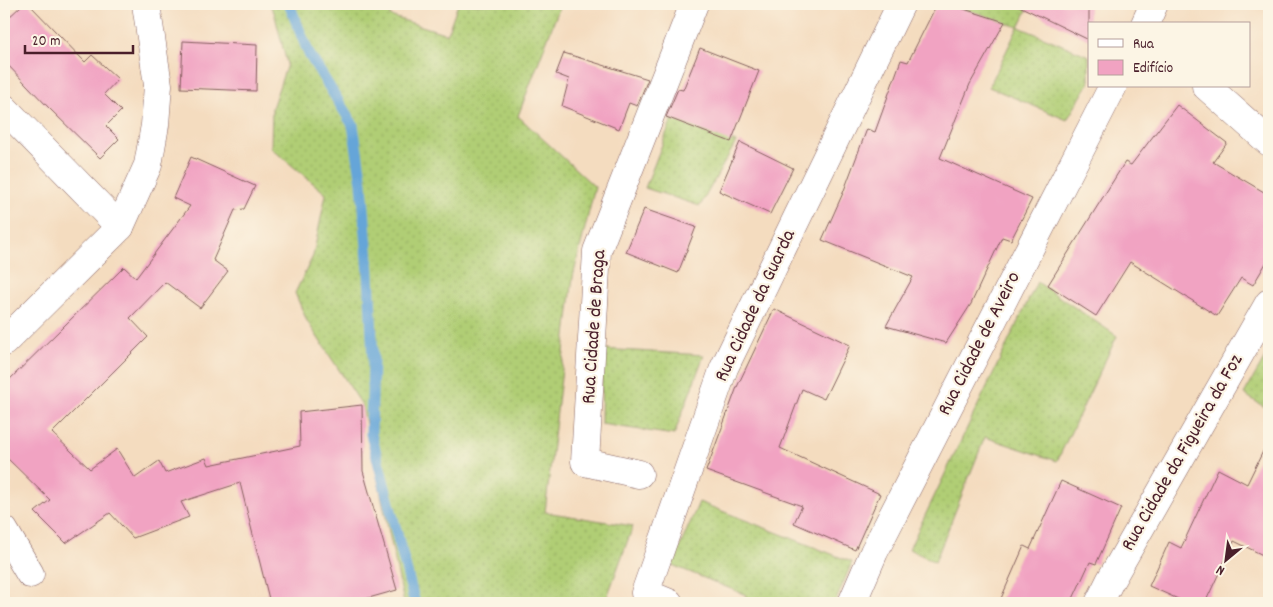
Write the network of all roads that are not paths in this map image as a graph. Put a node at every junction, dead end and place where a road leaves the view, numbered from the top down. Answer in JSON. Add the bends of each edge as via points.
{"nodes":[{"id":1,"x":146,"y":4,"type":"edge"},
{"id":2,"x":694,"y":4,"type":"edge"},
{"id":3,"x":901,"y":4,"type":"edge"},
{"id":4,"x":1154,"y":4,"type":"edge"},
{"id":5,"x":1145,"y":22,"type":"edge"},
{"id":6,"x":1112,"y":88,"type":"edge"},
{"id":7,"x":1208,"y":88,"type":"edge"},
{"id":8,"x":4,"y":108,"type":"edge"},
{"id":9,"x":1269,"y":142,"type":"edge"},
{"id":10,"x":120,"y":227,"type":"junction"},
{"id":11,"x":1269,"y":303,"type":"edge"},
{"id":12,"x":4,"y":342,"type":"edge"},
{"id":13,"x":639,"y":474,"type":"dead end"},
{"id":14,"x":4,"y":530,"type":"edge"},
{"id":15,"x":30,"y":574,"type":"dead end"},
{"id":16,"x":669,"y":603,"type":"edge"},
{"id":17,"x":852,"y":603,"type":"edge"},
{"id":18,"x":1099,"y":603,"type":"edge"}],
"edges":[{"from":1,"to":10,"type":"street","via":[[158,85],[155,125],[148,165]]},
{"from":2,"to":13,"type":"street","name":"Rua Cidade de Braga","via":[[597,251],[585,462]]},
{"from":3,"to":16,"type":"street","name":"Rua Cidade da Guarda","via":[[724,368],[644,593]]},
{"from":4,"to":5,"type":"street"},
{"from":6,"to":17,"type":"street","name":"Rua Cidade de Aveiro","via":[[874,552]]},
{"from":7,"to":9,"type":"street"},
{"from":8,"to":10,"type":"street"},
{"from":10,"to":12,"type":"street"},
{"from":11,"to":18,"type":"street","name":"Rua Cidade da Figueira da Foz"},
{"from":14,"to":15,"type":"street"}]}
